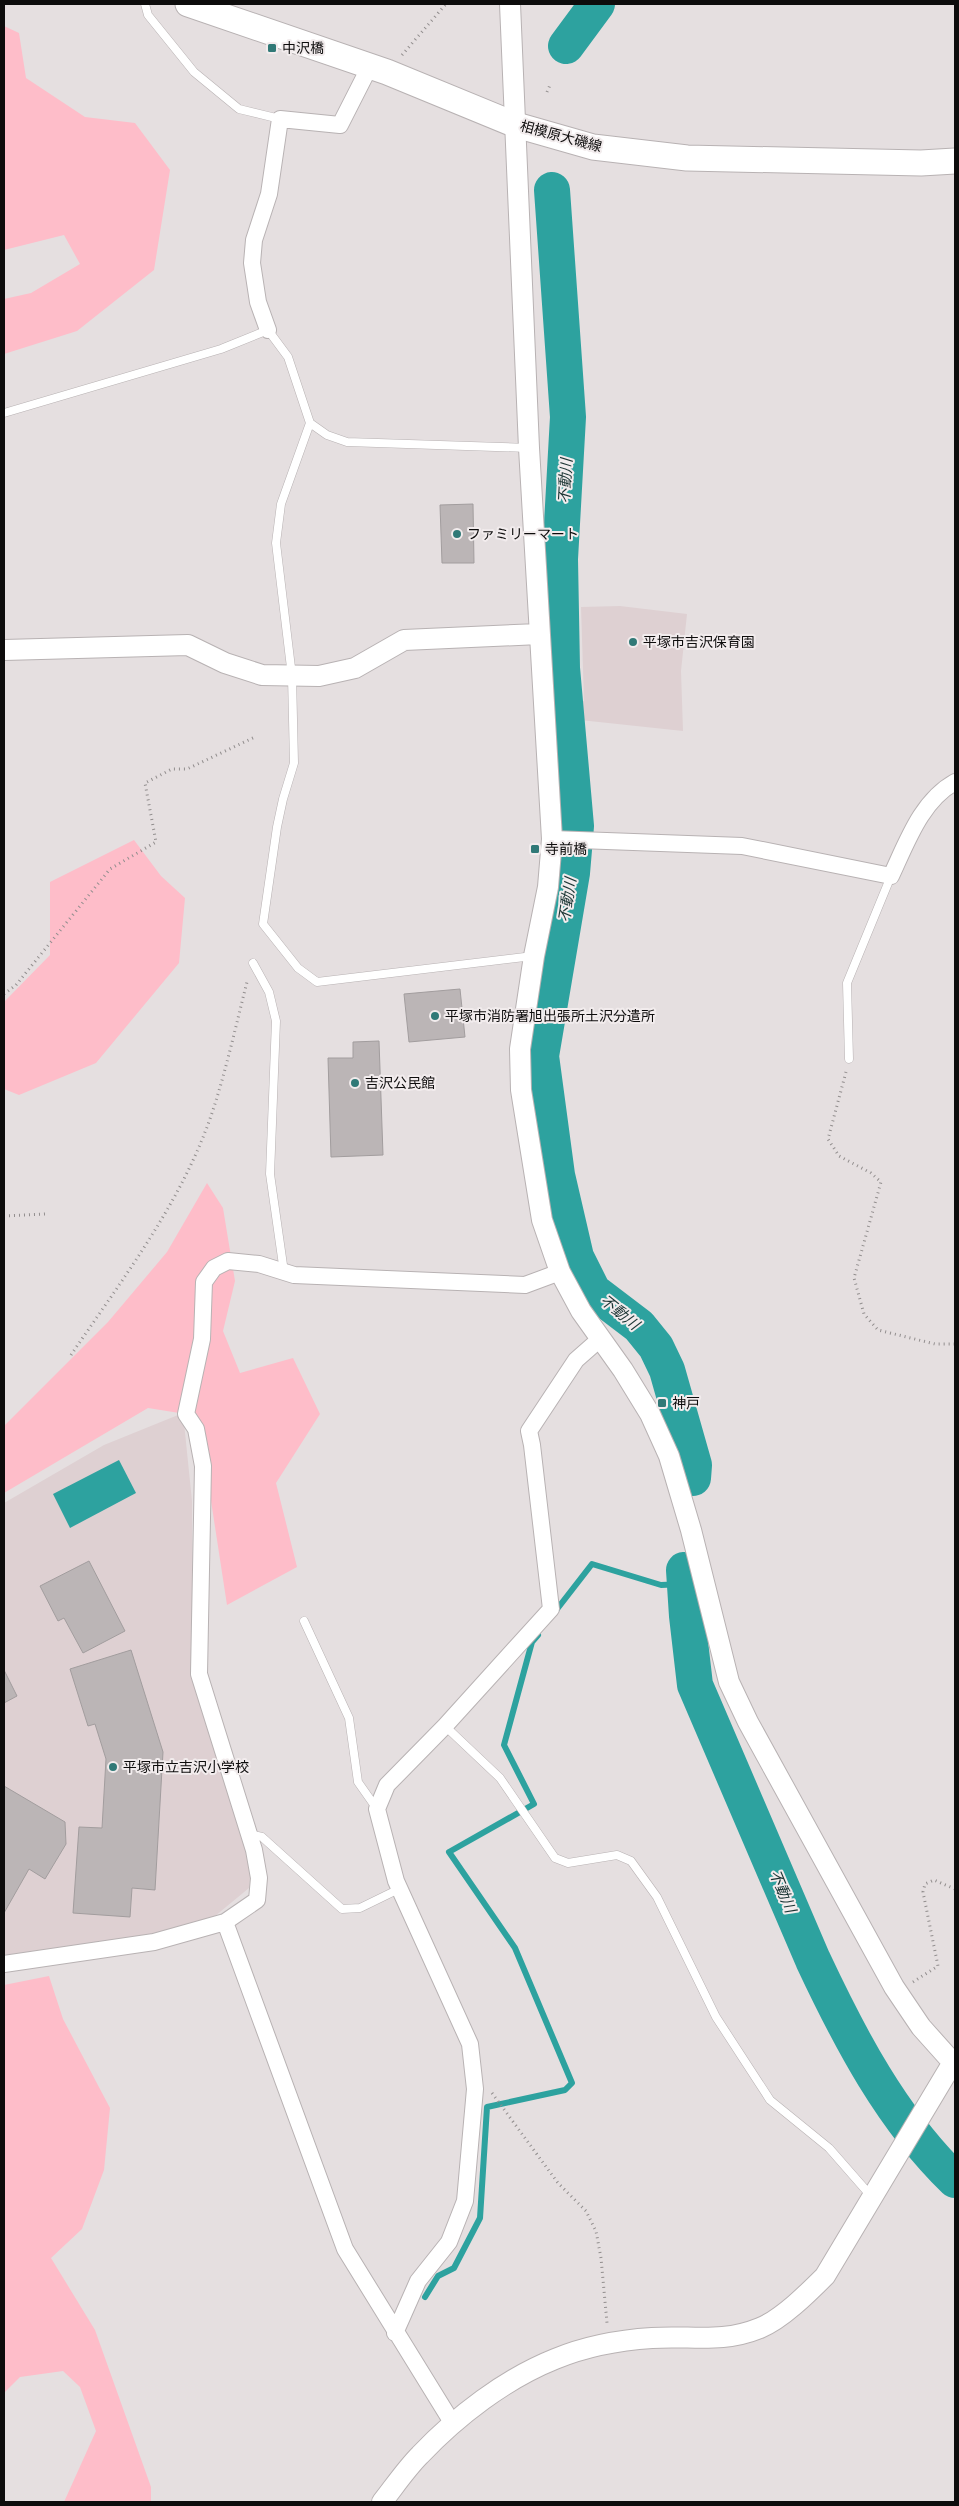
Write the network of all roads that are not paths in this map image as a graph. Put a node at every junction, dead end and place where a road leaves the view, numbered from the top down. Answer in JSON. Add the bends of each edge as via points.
{"nodes":[{"id":1,"x":145,"y":4,"type":"edge"},
{"id":2,"x":188,"y":4,"type":"edge"},
{"id":3,"x":510,"y":4,"type":"edge"},
{"id":4,"x":379,"y":69,"type":"junction"},
{"id":5,"x":280,"y":119,"type":"junction"},
{"id":6,"x":516,"y":125,"type":"junction"},
{"id":7,"x":955,"y":161,"type":"edge"},
{"id":8,"x":268,"y":330,"type":"junction"},
{"id":9,"x":4,"y":413,"type":"edge"},
{"id":10,"x":310,"y":423,"type":"junction"},
{"id":11,"x":529,"y":448,"type":"junction"},
{"id":12,"x":539,"y":634,"type":"junction"},
{"id":13,"x":4,"y":650,"type":"edge"},
{"id":14,"x":292,"y":676,"type":"junction"},
{"id":15,"x":955,"y":782,"type":"edge"},
{"id":16,"x":552,"y":839,"type":"junction"},
{"id":17,"x":891,"y":876,"type":"junction"},
{"id":18,"x":534,"y":956,"type":"junction"},
{"id":19,"x":252,"y":963,"type":"road end"},
{"id":20,"x":850,"y":1059,"type":"road end"},
{"id":21,"x":560,"y":1272,"type":"junction"},
{"id":22,"x":285,"y":1274,"type":"junction"},
{"id":23,"x":601,"y":1338,"type":"junction"},
{"id":24,"x":304,"y":1621,"type":"dead end"},
{"id":25,"x":444,"y":1726,"type":"junction"},
{"id":26,"x":377,"y":1809,"type":"junction"},
{"id":27,"x":249,"y":1834,"type":"junction"},
{"id":28,"x":399,"y":1889,"type":"junction"},
{"id":29,"x":226,"y":1922,"type":"junction"},
{"id":30,"x":4,"y":1964,"type":"edge"},
{"id":31,"x":954,"y":2064,"type":"edge"},
{"id":32,"x":873,"y":2197,"type":"junction"},
{"id":33,"x":395,"y":2333,"type":"junction"},
{"id":34,"x":453,"y":2424,"type":"junction"},
{"id":35,"x":382,"y":2502,"type":"edge"}],
"edges":[{"from":1,"to":5,"type":"lane","via":[[148,15],[194,72],[239,109]]},
{"from":2,"to":4,"type":"main road","name":"相模原大磯線"},
{"from":3,"to":6,"type":"street"},
{"from":4,"to":5,"type":"street","via":[[340,125]]},
{"from":4,"to":6,"type":"main road","name":"相模原大磯線"},
{"from":5,"to":8,"type":"street","via":[[269,194],[254,240],[252,263],[258,302]]},
{"from":6,"to":7,"type":"main road","name":"相模原大磯線","via":[[593,147],[687,158]]},
{"from":6,"to":11,"type":"street"},
{"from":8,"to":9,"type":"lane","via":[[221,350]]},
{"from":8,"to":10,"type":"lane","via":[[288,357]]},
{"from":10,"to":11,"type":"lane","via":[[327,435],[347,442]]},
{"from":10,"to":14,"type":"lane","via":[[281,504],[276,543]]},
{"from":11,"to":12,"type":"street"},
{"from":12,"to":14,"type":"street","via":[[404,640],[355,668],[319,676]]},
{"from":12,"to":16,"type":"street"},
{"from":13,"to":14,"type":"street","via":[[188,645],[224,663],[262,675]]},
{"from":14,"to":18,"type":"lane","via":[[294,763],[277,828],[263,924],[298,968],[317,982]]},
{"from":15,"to":17,"type":"street","via":[[943,789],[917,820]]},
{"from":16,"to":17,"type":"street","via":[[742,846]]},
{"from":16,"to":18,"type":"street","via":[[548,887]]},
{"from":17,"to":20,"type":"lane","via":[[847,983]]},
{"from":18,"to":21,"type":"street","via":[[520,1049],[521,1090],[542,1220]]},
{"from":19,"to":22,"type":"lane","via":[[270,992],[276,1021],[270,1174]]},
{"from":21,"to":22,"type":"street","via":[[526,1285]]},
{"from":21,"to":23,"type":"street","via":[[581,1311]]},
{"from":22,"to":27,"type":"street","via":[[259,1264],[228,1261],[214,1268],[204,1282],[202,1339],[186,1414],[196,1429],[203,1466],[199,1674]]},
{"from":23,"to":25,"type":"street","via":[[576,1360],[529,1431],[551,1609]]},
{"from":23,"to":31,"type":"street","via":[[650,1414],[669,1456],[729,1682],[748,1722],[898,1992],[921,2027]]},
{"from":24,"to":26,"type":"lane","via":[[349,1718],[358,1782]]},
{"from":25,"to":26,"type":"street","via":[[387,1785]]},
{"from":25,"to":32,"type":"lane","via":[[500,1778],[555,1858],[568,1863],[617,1855],[631,1861],[656,1897],[716,2017],[770,2100],[829,2148]]},
{"from":26,"to":28,"type":"street"},
{"from":27,"to":28,"type":"lane","via":[[262,1837],[342,1909],[360,1908]]},
{"from":27,"to":29,"type":"street","via":[[259,1878],[258,1900]]},
{"from":28,"to":33,"type":"street","via":[[470,2044],[475,2089],[465,2201],[449,2242],[418,2281]]},
{"from":29,"to":30,"type":"street","via":[[154,1942]]},
{"from":29,"to":33,"type":"street","via":[[345,2249]]},
{"from":31,"to":32,"type":"street"},
{"from":32,"to":34,"type":"street","via":[[825,2276],[802,2299],[761,2328],[714,2339],[652,2338],[609,2344],[555,2358],[499,2388]]},
{"from":33,"to":34,"type":"street"},
{"from":34,"to":35,"type":"street","via":[[419,2455]]}]}
